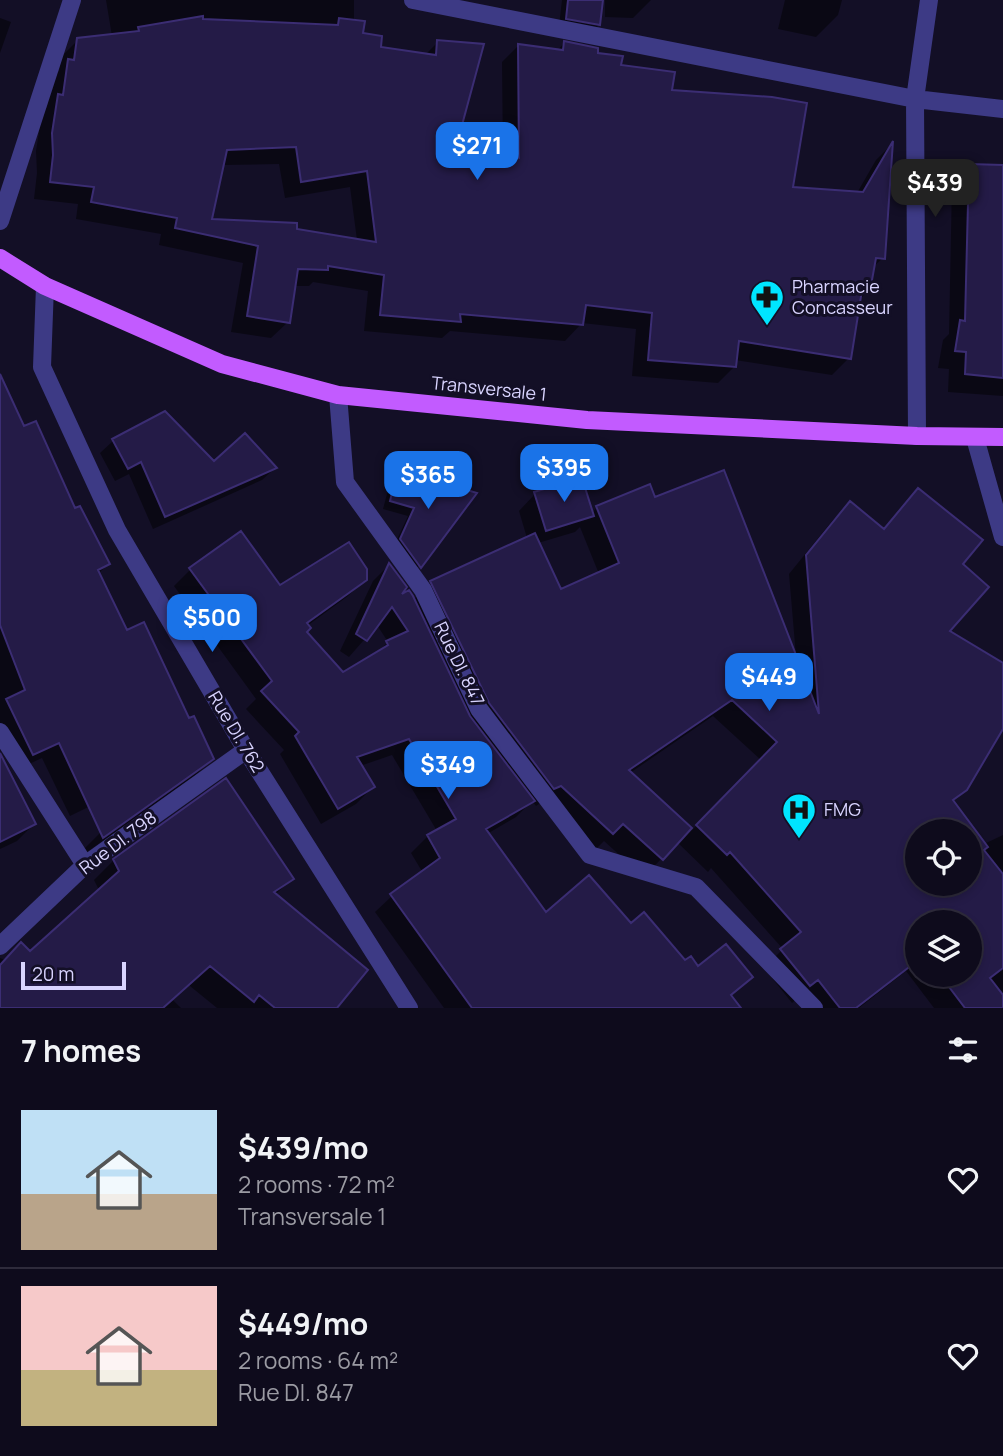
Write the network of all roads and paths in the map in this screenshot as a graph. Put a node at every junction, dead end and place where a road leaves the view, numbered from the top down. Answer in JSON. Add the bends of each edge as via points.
{"nodes":[{"id":1,"x":72,"y":0,"type":"edge"},
{"id":2,"x":413,"y":0,"type":"edge"},
{"id":3,"x":929,"y":0,"type":"edge"},
{"id":4,"x":915,"y":99,"type":"junction"},
{"id":5,"x":1003,"y":109,"type":"edge"},
{"id":6,"x":0,"y":221,"type":"edge"},
{"id":7,"x":0,"y":258,"type":"edge"},
{"id":8,"x":45,"y":286,"type":"junction"},
{"id":9,"x":338,"y":395,"type":"junction"},
{"id":10,"x":917,"y":436,"type":"junction"},
{"id":11,"x":1003,"y":437,"type":"edge"},
{"id":12,"x":975,"y":438,"type":"junction"},
{"id":13,"x":1003,"y":537,"type":"edge"},
{"id":14,"x":0,"y":732,"type":"edge"},
{"id":15,"x":246,"y":750,"type":"junction"},
{"id":16,"x":86,"y":865,"type":"junction"},
{"id":17,"x":0,"y":946,"type":"edge"},
{"id":18,"x":409,"y":1008,"type":"edge"},
{"id":19,"x":814,"y":1008,"type":"edge"}],
"edges":[{"from":1,"to":6,"type":"street"},
{"from":2,"to":4,"type":"street"},
{"from":3,"to":4,"type":"street"},
{"from":4,"to":5,"type":"street"},
{"from":4,"to":10,"type":"street"},
{"from":7,"to":8,"type":"main road","name":"Transversale 1"},
{"from":8,"to":9,"type":"main road","name":"Transversale 1","via":[[222,364]]},
{"from":8,"to":15,"type":"street","name":"Rue DI. 762","via":[[42,366],[117,530]]},
{"from":9,"to":10,"type":"main road","name":"Transversale 1","via":[[587,420]]},
{"from":9,"to":19,"type":"street","name":"Rue DI. 847","via":[[345,482],[423,590],[479,709],[590,855],[696,887]]},
{"from":10,"to":12,"type":"main road","name":"Transversale 1"},
{"from":11,"to":12,"type":"main road","name":"Transversale 1"},
{"from":12,"to":13,"type":"street"},
{"from":14,"to":16,"type":"street"},
{"from":15,"to":16,"type":"street","name":"Rue DI. 798"},
{"from":15,"to":18,"type":"street","name":"Rue DI. 762"},
{"from":16,"to":17,"type":"street","name":"Rue DI. 798"}]}
